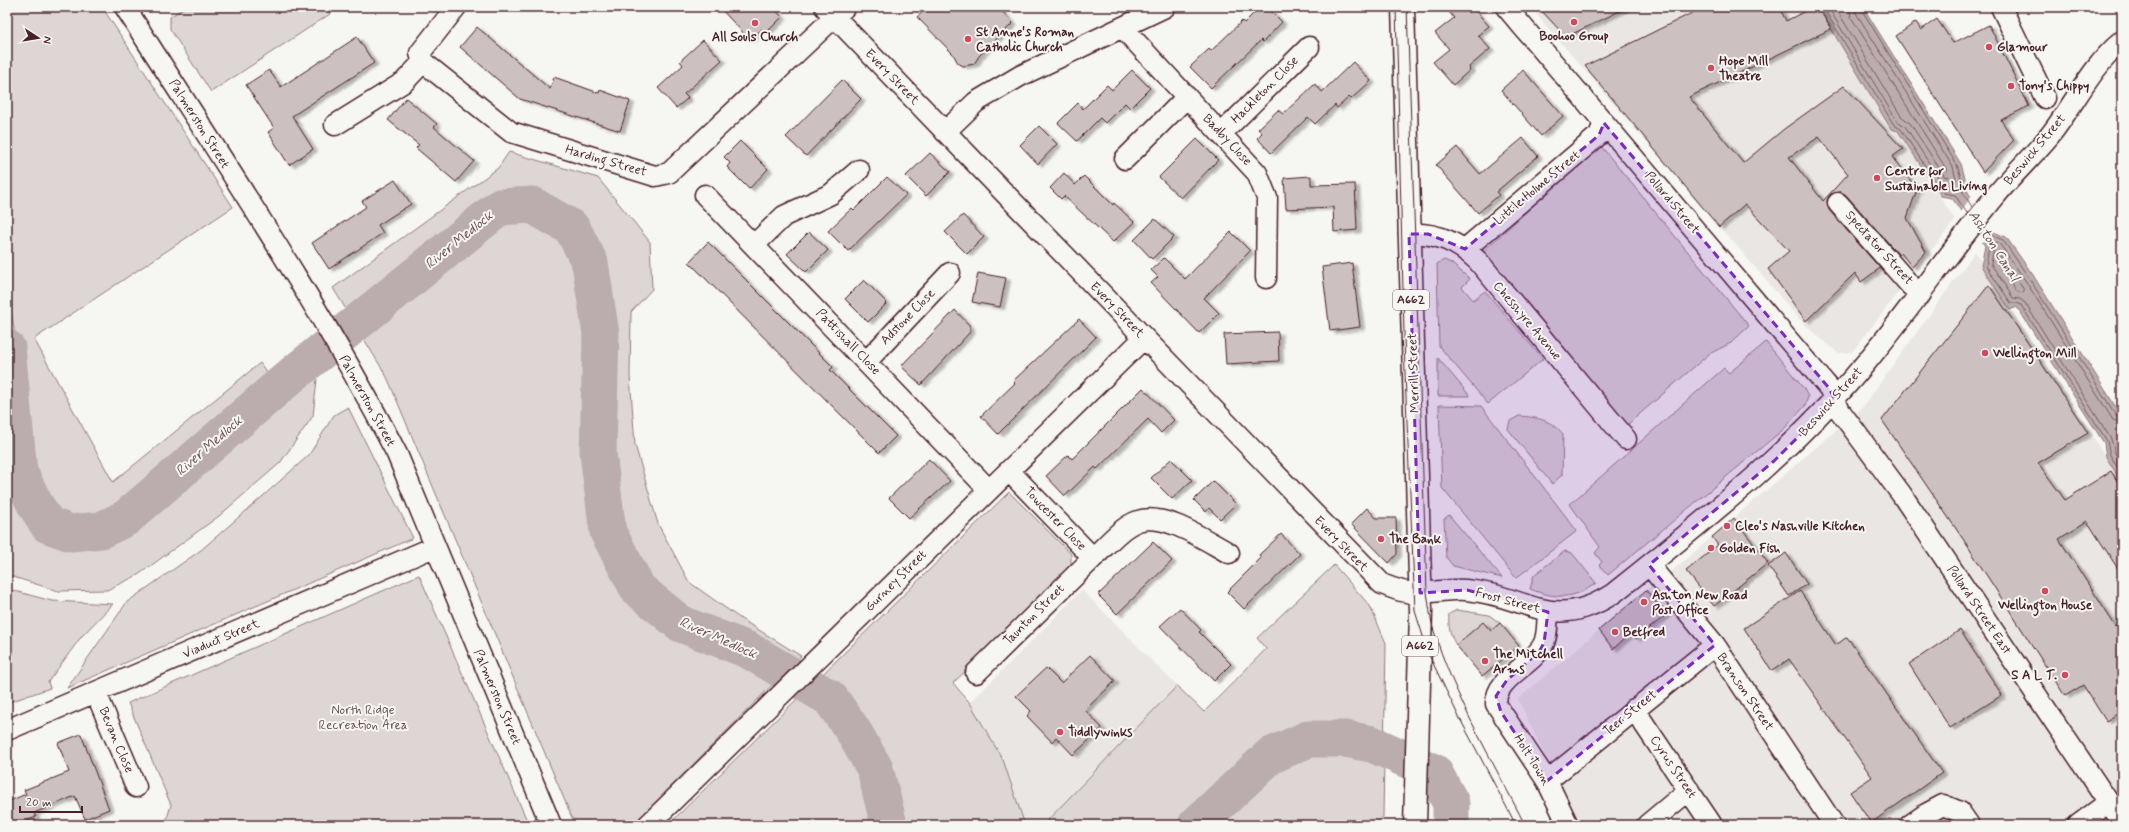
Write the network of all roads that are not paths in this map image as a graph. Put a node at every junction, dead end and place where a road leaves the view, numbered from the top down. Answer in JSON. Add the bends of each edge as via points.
{"nodes":[{"id":1,"x":125,"y":7,"type":"edge"},
{"id":2,"x":456,"y":7,"type":"edge"},
{"id":3,"x":1165,"y":7,"type":"edge"},
{"id":4,"x":1403,"y":7,"type":"edge"},
{"id":5,"x":1506,"y":7,"type":"edge"},
{"id":6,"x":2001,"y":7,"type":"edge"},
{"id":7,"x":835,"y":11,"type":"edge"},
{"id":8,"x":1123,"y":28,"type":"junction"},
{"id":9,"x":2122,"y":41,"type":"edge"},
{"id":10,"x":1309,"y":47,"type":"dead end"},
{"id":11,"x":423,"y":62,"type":"junction"},
{"id":12,"x":1187,"y":97,"type":"junction"},
{"id":13,"x":2045,"y":98,"type":"dead end"},
{"id":14,"x":1604,"y":123,"type":"junction"},
{"id":15,"x":335,"y":125,"type":"dead end"},
{"id":16,"x":945,"y":132,"type":"junction"},
{"id":17,"x":1221,"y":134,"type":"junction"},
{"id":18,"x":1125,"y":159,"type":"dead end"},
{"id":19,"x":859,"y":170,"type":"dead end"},
{"id":20,"x":705,"y":195,"type":"dead end"},
{"id":21,"x":1838,"y":202,"type":"dead end"},
{"id":22,"x":1409,"y":234,"type":"junction"},
{"id":23,"x":754,"y":245,"type":"junction"},
{"id":24,"x":1465,"y":249,"type":"junction"},
{"id":25,"x":950,"y":274,"type":"dead end"},
{"id":26,"x":1266,"y":278,"type":"dead end"},
{"id":27,"x":1921,"y":294,"type":"junction"},
{"id":28,"x":1144,"y":338,"type":"junction"},
{"id":29,"x":866,"y":361,"type":"junction"},
{"id":30,"x":1835,"y":400,"type":"junction"},
{"id":31,"x":1626,"y":439,"type":"dead end"},
{"id":32,"x":1009,"y":471,"type":"junction"},
{"id":33,"x":989,"y":490,"type":"junction"},
{"id":34,"x":434,"y":547,"type":"junction"},
{"id":35,"x":1229,"y":553,"type":"dead end"},
{"id":36,"x":1093,"y":558,"type":"junction"},
{"id":37,"x":1649,"y":565,"type":"junction"},
{"id":38,"x":1420,"y":593,"type":"junction"},
{"id":39,"x":1548,"y":612,"type":"junction"},
{"id":40,"x":1714,"y":645,"type":"junction"},
{"id":41,"x":976,"y":673,"type":"dead end"},
{"id":42,"x":96,"y":693,"type":"junction"},
{"id":43,"x":1634,"y":709,"type":"junction"},
{"id":44,"x":7,"y":730,"type":"edge"},
{"id":45,"x":1547,"y":781,"type":"junction"},
{"id":46,"x":136,"y":787,"type":"dead end"},
{"id":47,"x":1689,"y":790,"type":"junction"},
{"id":48,"x":2109,"y":802,"type":"junction"},
{"id":49,"x":1964,"y":818,"type":"edge"},
{"id":50,"x":2122,"y":822,"type":"edge"},
{"id":51,"x":551,"y":825,"type":"edge"},
{"id":52,"x":648,"y":825,"type":"edge"},
{"id":53,"x":1415,"y":825,"type":"edge"},
{"id":54,"x":1568,"y":825,"type":"edge"},
{"id":55,"x":1647,"y":825,"type":"edge"},
{"id":56,"x":1712,"y":825,"type":"edge"},
{"id":57,"x":1834,"y":825,"type":"edge"},
{"id":58,"x":1910,"y":825,"type":"edge"},
{"id":59,"x":2078,"y":825,"type":"edge"}],
"edges":[{"from":1,"to":34,"type":"street","name":"Palmerston Street","via":[[308,296],[346,361],[396,454]]},
{"from":2,"to":11,"type":"street","via":[[420,52]]},
{"from":3,"to":8,"type":"street"},
{"from":4,"to":22,"type":"main road","name":"Merrill Street","number":"A662"},
{"from":5,"to":14,"type":"street","name":"Pollard Street"},
{"from":6,"to":13,"type":"street"},
{"from":7,"to":11,"type":"street","name":"Harding Street","via":[[669,173],[655,176],[511,132]]},
{"from":7,"to":16,"type":"street","name":"Every Street"},
{"from":8,"to":12,"type":"street","name":"Badby Close"},
{"from":8,"to":16,"type":"street","via":[[1020,76],[976,102]]},
{"from":9,"to":27,"type":"street","name":"Beswick Street","via":[[2098,65],[2064,117],[1994,198]]},
{"from":10,"to":17,"type":"street","name":"Hackleton Close"},
{"from":11,"to":15,"type":"street","via":[[404,82]]},
{"from":12,"to":17,"type":"street","name":"Badby Close"},
{"from":12,"to":18,"type":"street"},
{"from":14,"to":24,"type":"street","name":"Little Holme Street","via":[[1598,135]]},
{"from":14,"to":30,"type":"street","name":"Pollard Street","via":[[1828,388]]},
{"from":16,"to":28,"type":"street","name":"Every Street"},
{"from":17,"to":26,"type":"street","name":"Badby Close","via":[[1257,173],[1267,198]]},
{"from":19,"to":23,"type":"street","via":[[831,194],[784,216]]},
{"from":20,"to":23,"type":"street","name":"Pattishall Close"},
{"from":21,"to":27,"type":"street","name":"Spectator Street","via":[[1910,285]]},
{"from":22,"to":24,"type":"street","name":"Chesshyre Avenue","via":[[1422,233],[1434,236]]},
{"from":22,"to":38,"type":"main road","name":"Merrill Street","number":"A662"},
{"from":23,"to":29,"type":"street","name":"Pattishall Close"},
{"from":24,"to":31,"type":"street","name":"Chesshyre Avenue","via":[[1478,261]]},
{"from":25,"to":29,"type":"street","name":"Adstone Close"},
{"from":27,"to":30,"type":"street","name":"Beswick Street"},
{"from":28,"to":32,"type":"street","name":"Gurney Street"},
{"from":28,"to":38,"type":"street","name":"Every Street","via":[[1370,574],[1382,584],[1399,591]]},
{"from":29,"to":33,"type":"street","name":"Pattishall Close"},
{"from":30,"to":37,"type":"street","name":"Beswick Street","via":[[1774,461]]},
{"from":30,"to":48,"type":"street","name":"Pollard Street East","via":[[1840,411],[1902,495]]},
{"from":32,"to":33,"type":"street","name":"Gurney Street"},
{"from":32,"to":36,"type":"street","name":"Towcester Close"},
{"from":33,"to":52,"type":"street","name":"Gurney Street"},
{"from":34,"to":42,"type":"street","name":"Viaduct Street"},
{"from":34,"to":51,"type":"street","name":"Palmerston Street"},
{"from":35,"to":36,"type":"street","name":"Towcester Close","via":[[1173,524],[1155,519],[1137,521],[1125,528]]},
{"from":36,"to":41,"type":"street","name":"Taunton Street"},
{"from":37,"to":39,"type":"street","name":"Beswick Street","via":[[1600,602],[1571,612]]},
{"from":37,"to":40,"type":"street","name":"Branson Street"},
{"from":38,"to":39,"type":"street","name":"Frost Street","via":[[1449,589],[1467,590],[1491,594]]},
{"from":38,"to":53,"type":"main road","name":"Merrill Street","number":"A662"},
{"from":39,"to":45,"type":"street","name":"Holt Town","via":[[1544,643],[1539,652],[1507,680],[1496,696],[1496,704]]},
{"from":40,"to":43,"type":"street","name":"Teer Street"},
{"from":40,"to":57,"type":"street","name":"Branson Street"},
{"from":42,"to":44,"type":"street","name":"Viaduct Street"},
{"from":42,"to":46,"type":"street","name":"Bevan Close"},
{"from":43,"to":45,"type":"street","name":"Teer Street"},
{"from":43,"to":47,"type":"street","name":"Cyrus Street"},
{"from":45,"to":54,"type":"street","name":"Holt Town"},
{"from":47,"to":55,"type":"street"},
{"from":47,"to":56,"type":"street","name":"Cyrus Street"},
{"from":48,"to":50,"type":"street","name":"Pollard Street East"},
{"from":48,"to":59,"type":"street"},
{"from":49,"to":58,"type":"street","via":[[1943,805]]}]}
